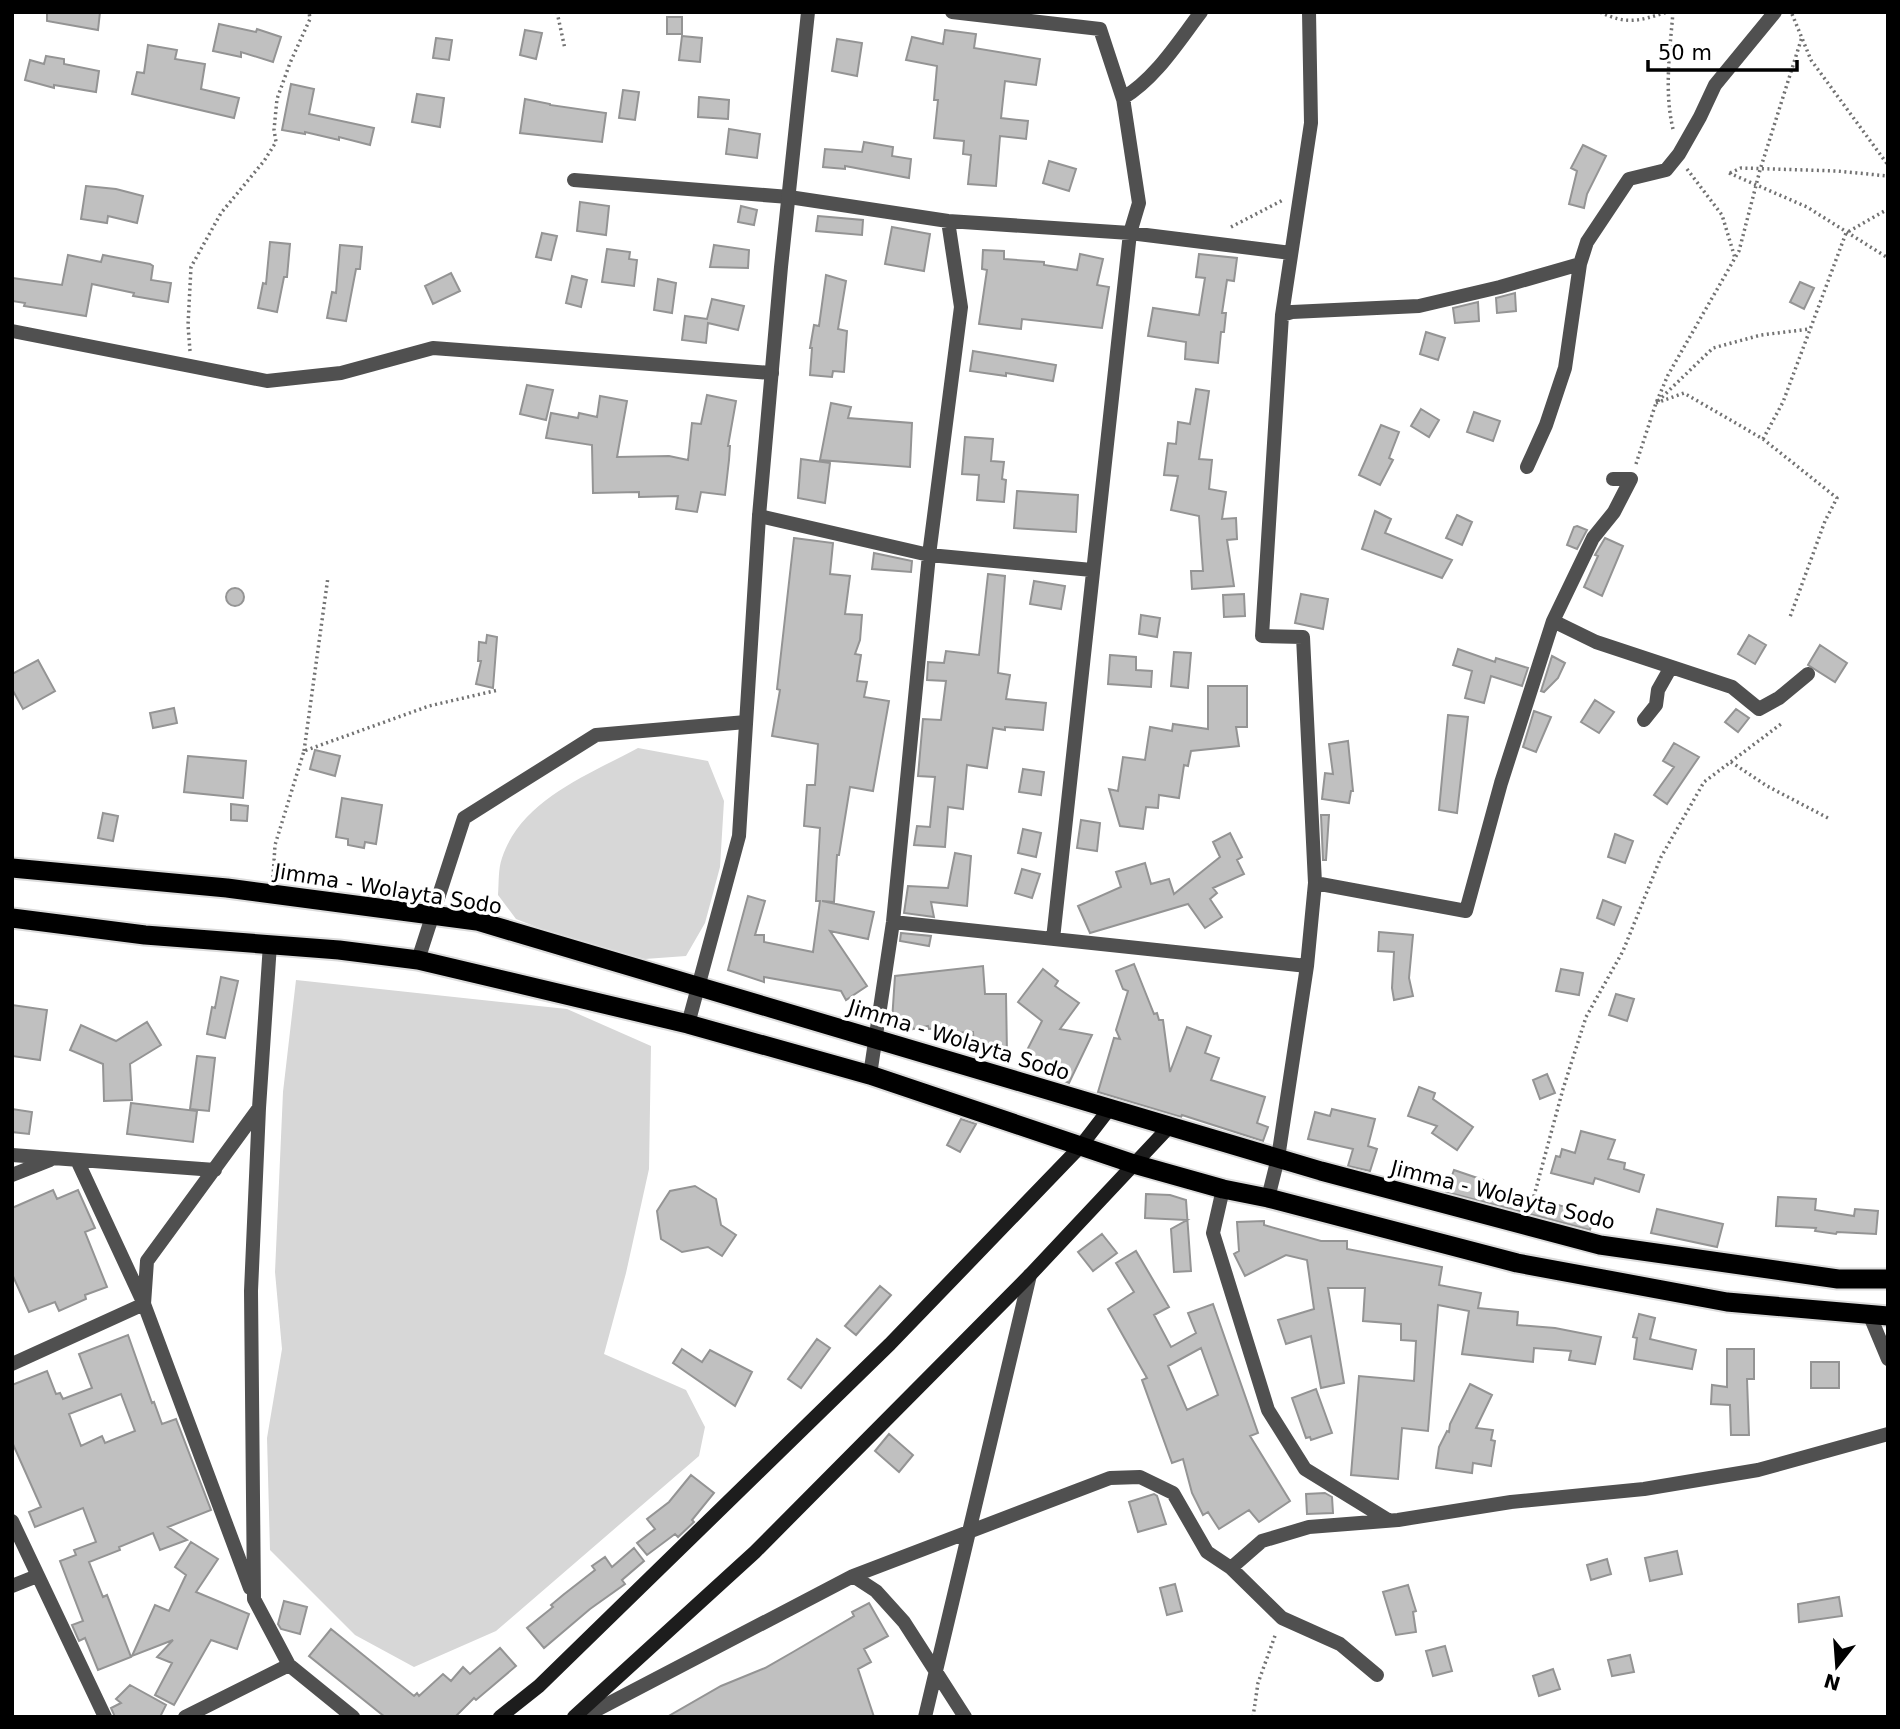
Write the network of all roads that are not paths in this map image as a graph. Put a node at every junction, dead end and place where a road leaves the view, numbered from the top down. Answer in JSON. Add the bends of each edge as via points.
{"nodes":[{"id":1,"x":808,"y":12,"type":"edge"},
{"id":2,"x":952,"y":12,"type":"edge"},
{"id":3,"x":1201,"y":12,"type":"edge"},
{"id":4,"x":1309,"y":12,"type":"edge"},
{"id":5,"x":1775,"y":12,"type":"edge"},
{"id":6,"x":988,"y":14,"type":"edge"},
{"id":7,"x":1124,"y":102,"type":"junction"},
{"id":8,"x":574,"y":180,"type":"dead end"},
{"id":9,"x":789,"y":197,"type":"junction"},
{"id":10,"x":948,"y":220,"type":"junction"},
{"id":11,"x":1130,"y":233,"type":"junction"},
{"id":12,"x":1291,"y":253,"type":"junction"},
{"id":13,"x":1580,"y":264,"type":"junction"},
{"id":14,"x":1282,"y":315,"type":"junction"},
{"id":15,"x":12,"y":331,"type":"edge"},
{"id":16,"x":772,"y":373,"type":"junction"},
{"id":17,"x":1527,"y":467,"type":"dead end"},
{"id":18,"x":1613,"y":479,"type":"dead end"},
{"id":19,"x":759,"y":516,"type":"junction"},
{"id":20,"x":929,"y":555,"type":"junction"},
{"id":21,"x":1092,"y":570,"type":"junction"},
{"id":22,"x":1553,"y":621,"type":"junction"},
{"id":23,"x":1671,"y":667,"type":"junction"},
{"id":24,"x":1808,"y":674,"type":"dead end"},
{"id":25,"x":1644,"y":720,"type":"dead end"},
{"id":26,"x":746,"y":722,"type":"junction"},
{"id":27,"x":12,"y":868,"type":"edge"},
{"id":28,"x":1315,"y":883,"type":"junction"},
{"id":29,"x":432,"y":915,"type":"junction"},
{"id":30,"x":12,"y":918,"type":"edge"},
{"id":31,"x":893,"y":922,"type":"junction"},
{"id":32,"x":1053,"y":939,"type":"junction"},
{"id":33,"x":270,"y":944,"type":"junction"},
{"id":34,"x":418,"y":960,"type":"junction"},
{"id":35,"x":1307,"y":966,"type":"junction"},
{"id":36,"x":698,"y":986,"type":"junction"},
{"id":37,"x":688,"y":1024,"type":"junction"},
{"id":38,"x":876,"y":1039,"type":"junction"},
{"id":39,"x":870,"y":1074,"type":"junction"},
{"id":40,"x":259,"y":1108,"type":"junction"},
{"id":41,"x":1110,"y":1108,"type":"junction"},
{"id":42,"x":1170,"y":1126,"type":"junction"},
{"id":43,"x":1080,"y":1147,"type":"junction"},
{"id":44,"x":12,"y":1155,"type":"edge"},
{"id":45,"x":54,"y":1158,"type":"junction"},
{"id":46,"x":1278,"y":1158,"type":"junction"},
{"id":47,"x":77,"y":1160,"type":"junction"},
{"id":48,"x":1135,"y":1164,"type":"junction"},
{"id":49,"x":215,"y":1170,"type":"junction"},
{"id":50,"x":12,"y":1175,"type":"edge"},
{"id":51,"x":1223,"y":1189,"type":"junction"},
{"id":52,"x":1268,"y":1198,"type":"junction"},
{"id":53,"x":1030,"y":1275,"type":"junction"},
{"id":54,"x":1888,"y":1279,"type":"edge"},
{"id":55,"x":144,"y":1304,"type":"junction"},
{"id":56,"x":1879,"y":1316,"type":"edge"},
{"id":57,"x":1888,"y":1359,"type":"edge"},
{"id":58,"x":12,"y":1364,"type":"edge"},
{"id":59,"x":1888,"y":1434,"type":"edge"},
{"id":60,"x":1388,"y":1520,"type":"junction"},
{"id":61,"x":12,"y":1521,"type":"edge"},
{"id":62,"x":968,"y":1532,"type":"junction"},
{"id":63,"x":1231,"y":1568,"type":"junction"},
{"id":64,"x":37,"y":1576,"type":"junction"},
{"id":65,"x":853,"y":1576,"type":"junction"},
{"id":66,"x":12,"y":1586,"type":"edge"},
{"id":67,"x":254,"y":1599,"type":"junction"},
{"id":68,"x":289,"y":1665,"type":"junction"},
{"id":69,"x":936,"y":1671,"type":"junction"},
{"id":70,"x":1377,"y":1675,"type":"dead end"},
{"id":71,"x":104,"y":1717,"type":"edge"},
{"id":72,"x":185,"y":1717,"type":"edge"},
{"id":73,"x":353,"y":1717,"type":"edge"},
{"id":74,"x":499,"y":1717,"type":"edge"},
{"id":75,"x":574,"y":1717,"type":"edge"},
{"id":76,"x":583,"y":1717,"type":"edge"},
{"id":77,"x":925,"y":1717,"type":"edge"},
{"id":78,"x":965,"y":1717,"type":"edge"}],
"edges":[{"from":1,"to":9,"type":"street"},
{"from":2,"to":6,"type":"street"},
{"from":3,"to":7,"type":"street"},
{"from":4,"to":12,"type":"street","via":[[1311,123]]},
{"from":5,"to":13,"type":"street","via":[[1715,85],[1666,170],[1629,179],[1587,242]]},
{"from":6,"to":7,"type":"street","via":[[1100,29]]},
{"from":7,"to":11,"type":"street","via":[[1139,203]]},
{"from":8,"to":9,"type":"street"},
{"from":9,"to":10,"type":"street"},
{"from":9,"to":16,"type":"street"},
{"from":10,"to":11,"type":"street"},
{"from":10,"to":20,"type":"street","via":[[961,307]]},
{"from":11,"to":12,"type":"street"},
{"from":11,"to":21,"type":"street"},
{"from":12,"to":14,"type":"street"},
{"from":13,"to":14,"type":"street","via":[[1419,306]]},
{"from":13,"to":17,"type":"street","via":[[1565,368]]},
{"from":14,"to":28,"type":"street","via":[[1262,636],[1303,637]]},
{"from":15,"to":16,"type":"street","via":[[267,381],[341,373],[433,348]]},
{"from":16,"to":19,"type":"street"},
{"from":18,"to":22,"type":"street","via":[[1631,479],[1614,512],[1593,538]]},
{"from":19,"to":20,"type":"street"},
{"from":19,"to":26,"type":"street"},
{"from":20,"to":21,"type":"street"},
{"from":20,"to":31,"type":"street"},
{"from":21,"to":32,"type":"street"},
{"from":22,"to":23,"type":"street","via":[[1596,642]]},
{"from":22,"to":28,"type":"street","via":[[1500,783],[1466,911]]},
{"from":23,"to":24,"type":"street","via":[[1732,687],[1759,709]]},
{"from":23,"to":25,"type":"street","via":[[1658,690],[1656,705]]},
{"from":26,"to":29,"type":"street","via":[[596,735],[464,818]]},
{"from":26,"to":36,"type":"street","via":[[739,836]]},
{"from":27,"to":29,"type":"highway","name":"Jimma - Wolayta Sodo"},
{"from":28,"to":35,"type":"street"},
{"from":29,"to":34,"type":"street"},
{"from":29,"to":36,"type":"highway","name":"Jimma - Wolayta Sodo","via":[[477,921]]},
{"from":30,"to":33,"type":"highway","via":[[145,935]]},
{"from":31,"to":32,"type":"street"},
{"from":31,"to":38,"type":"street"},
{"from":32,"to":35,"type":"street"},
{"from":33,"to":34,"type":"highway"},
{"from":33,"to":40,"type":"street"},
{"from":34,"to":37,"type":"highway"},
{"from":35,"to":46,"type":"street"},
{"from":36,"to":37,"type":"street"},
{"from":36,"to":38,"type":"highway","name":"Jimma - Wolayta Sodo"},
{"from":37,"to":39,"type":"highway"},
{"from":38,"to":39,"type":"street"},
{"from":38,"to":41,"type":"highway","name":"Jimma - Wolayta Sodo"},
{"from":39,"to":43,"type":"highway"},
{"from":40,"to":49,"type":"street"},
{"from":40,"to":67,"type":"street","via":[[251,1291]]},
{"from":41,"to":42,"type":"highway","name":"Jimma - Wolayta Sodo"},
{"from":41,"to":43,"type":"main road"},
{"from":42,"to":46,"type":"highway","name":"Jimma - Wolayta Sodo"},
{"from":42,"to":48,"type":"main road"},
{"from":43,"to":48,"type":"highway"},
{"from":43,"to":74,"type":"main road","via":[[890,1345],[539,1686]]},
{"from":44,"to":45,"type":"street"},
{"from":45,"to":47,"type":"street"},
{"from":45,"to":50,"type":"street"},
{"from":46,"to":52,"type":"street"},
{"from":46,"to":54,"type":"highway","name":"Jimma - Wolayta Sodo","via":[[1600,1245],[1838,1279]]},
{"from":47,"to":49,"type":"street"},
{"from":47,"to":55,"type":"street"},
{"from":48,"to":51,"type":"highway"},
{"from":48,"to":53,"type":"main road"},
{"from":49,"to":55,"type":"street","via":[[147,1261]]},
{"from":51,"to":52,"type":"highway"},
{"from":51,"to":60,"type":"street","via":[[1213,1233],[1268,1410],[1305,1469]]},
{"from":52,"to":56,"type":"highway","via":[[1517,1263],[1624,1285],[1727,1302]]},
{"from":53,"to":62,"type":"street"},
{"from":53,"to":75,"type":"main road","via":[[755,1552]]},
{"from":55,"to":58,"type":"street"},
{"from":55,"to":67,"type":"street"},
{"from":56,"to":57,"type":"street"},
{"from":59,"to":60,"type":"street","via":[[1758,1470],[1644,1489]]},
{"from":60,"to":63,"type":"street","via":[[1308,1527],[1262,1541]]},
{"from":61,"to":64,"type":"street"},
{"from":62,"to":63,"type":"street","via":[[1110,1478],[1140,1477],[1172,1493],[1208,1552]]},
{"from":62,"to":65,"type":"street"},
{"from":62,"to":69,"type":"street"},
{"from":63,"to":70,"type":"street","via":[[1282,1618],[1340,1644]]},
{"from":64,"to":66,"type":"street"},
{"from":64,"to":71,"type":"street"},
{"from":65,"to":69,"type":"street","via":[[876,1591],[904,1622]]},
{"from":65,"to":76,"type":"street"},
{"from":67,"to":68,"type":"street"},
{"from":68,"to":72,"type":"street"},
{"from":68,"to":73,"type":"street"},
{"from":69,"to":77,"type":"street"},
{"from":69,"to":78,"type":"street"}]}
